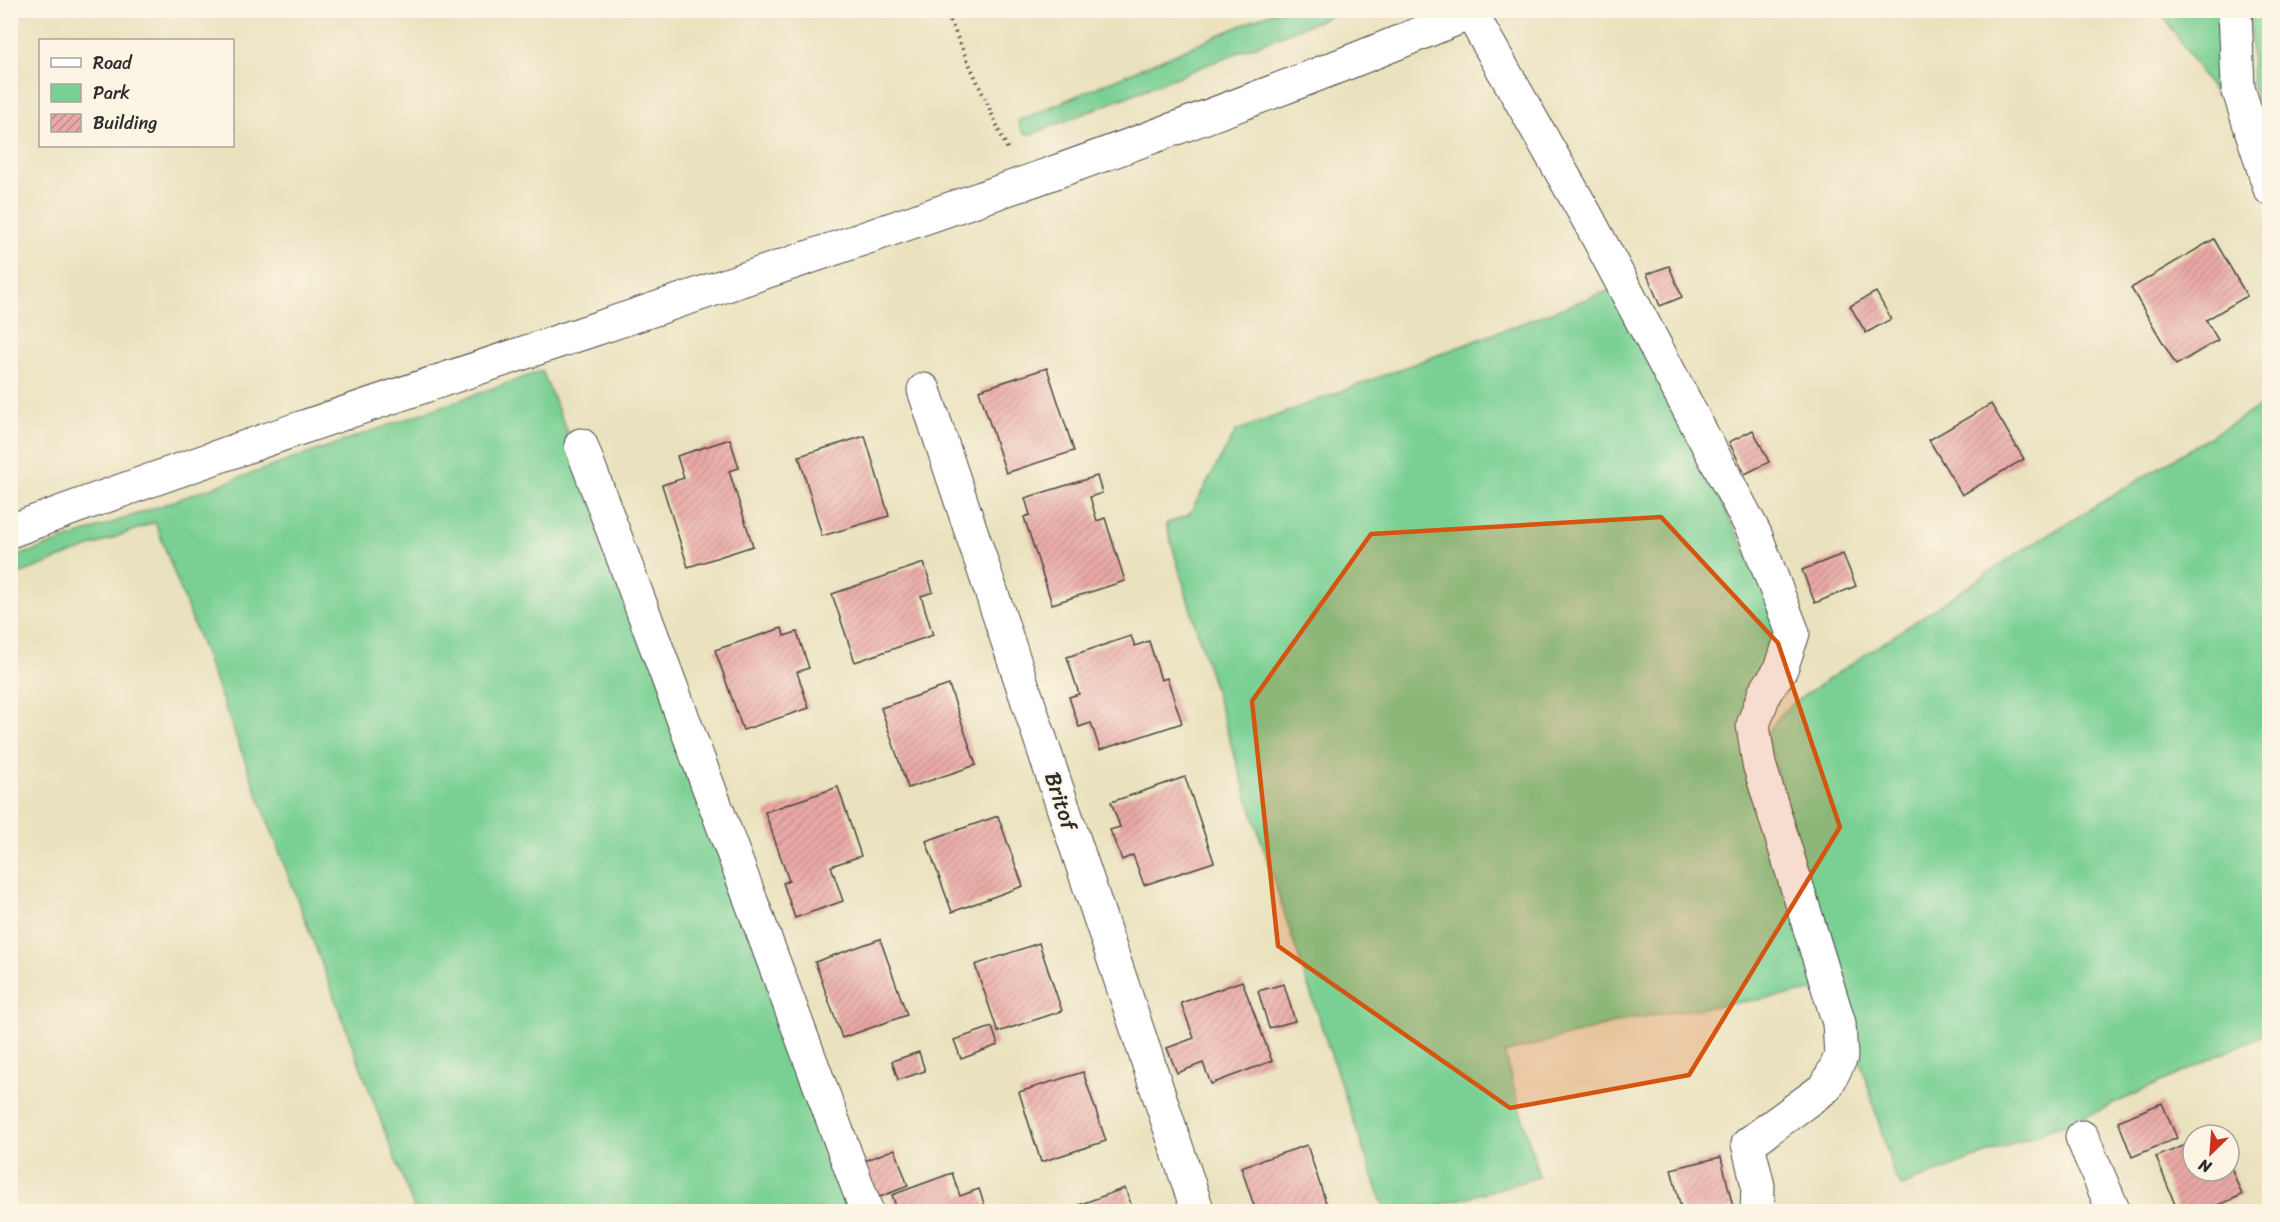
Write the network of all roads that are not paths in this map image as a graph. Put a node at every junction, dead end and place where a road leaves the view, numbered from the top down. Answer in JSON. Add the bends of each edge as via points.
{"nodes":[{"id":1,"x":2235,"y":10,"type":"edge"},
{"id":2,"x":1474,"y":12,"type":"edge"},
{"id":3,"x":2270,"y":189,"type":"edge"},
{"id":4,"x":924,"y":390,"type":"dead end"},
{"id":5,"x":581,"y":446,"type":"dead end"},
{"id":6,"x":10,"y":531,"type":"edge"},
{"id":7,"x":2082,"y":1137,"type":"dead end"},
{"id":8,"x":867,"y":1212,"type":"edge"},
{"id":9,"x":1198,"y":1212,"type":"edge"},
{"id":10,"x":1757,"y":1212,"type":"edge"},
{"id":11,"x":2114,"y":1212,"type":"edge"}],
"edges":[{"from":1,"to":3,"type":"street","via":[[2238,88]]},
{"from":2,"to":6,"type":"street","via":[[1023,184],[544,344]]},
{"from":2,"to":10,"type":"street","via":[[1755,534],[1793,633],[1781,669],[1765,692],[1753,725],[1759,764],[1839,1023],[1841,1057],[1826,1087],[1748,1144],[1758,1186]]},
{"from":4,"to":9,"type":"street","name":"Britof"},
{"from":5,"to":8,"type":"street"},
{"from":7,"to":11,"type":"street"}]}
